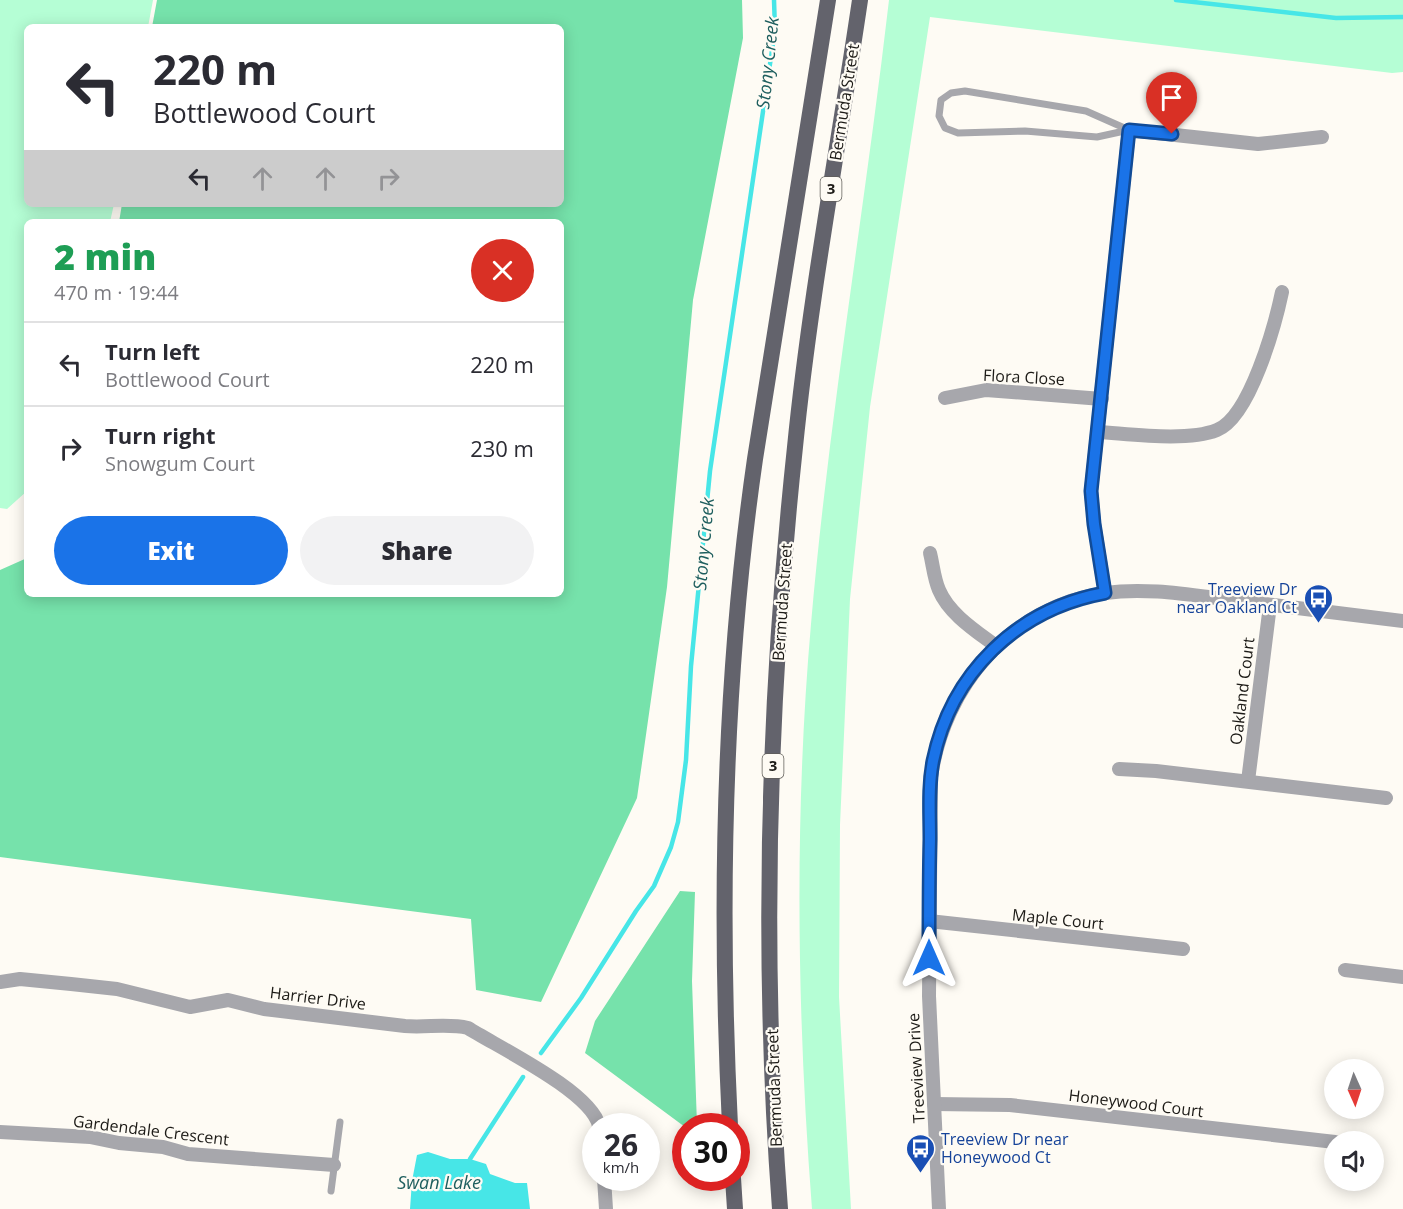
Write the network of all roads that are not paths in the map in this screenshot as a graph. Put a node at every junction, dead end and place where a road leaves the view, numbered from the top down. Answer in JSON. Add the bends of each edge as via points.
{"nodes":[{"id":1,"x":828,"y":0,"type":"edge"},
{"id":2,"x":860,"y":0,"type":"edge"},
{"id":3,"x":1129,"y":130,"type":"junction"},
{"id":4,"x":1322,"y":137,"type":"dead end"},
{"id":5,"x":1282,"y":292,"type":"dead end"},
{"id":6,"x":945,"y":398,"type":"dead end"},
{"id":7,"x":1102,"y":399,"type":"junction"},
{"id":8,"x":1098,"y":432,"type":"junction"},
{"id":9,"x":930,"y":553,"type":"dead end"},
{"id":10,"x":1105,"y":593,"type":"junction"},
{"id":11,"x":1270,"y":605,"type":"junction"},
{"id":12,"x":1403,"y":621,"type":"edge"},
{"id":13,"x":996,"y":646,"type":"junction"},
{"id":14,"x":1119,"y":769,"type":"dead end"},
{"id":15,"x":1248,"y":781,"type":"junction"},
{"id":16,"x":1386,"y":798,"type":"dead end"},
{"id":17,"x":929,"y":921,"type":"junction"},
{"id":18,"x":1183,"y":949,"type":"dead end"},
{"id":19,"x":1344,"y":970,"type":"dead end"},
{"id":20,"x":1403,"y":977,"type":"edge"},
{"id":21,"x":0,"y":982,"type":"edge"},
{"id":22,"x":934,"y":1104,"type":"junction"},
{"id":23,"x":592,"y":1113,"type":"edge"},
{"id":24,"x":729,"y":1113,"type":"edge"},
{"id":25,"x":340,"y":1122,"type":"dead end"},
{"id":26,"x":0,"y":1132,"type":"edge"},
{"id":27,"x":1324,"y":1141,"type":"edge"},
{"id":28,"x":334,"y":1165,"type":"junction"},
{"id":29,"x":331,"y":1191,"type":"dead end"},
{"id":30,"x":605,"y":1191,"type":"edge"},
{"id":31,"x":734,"y":1191,"type":"edge"},
{"id":32,"x":606,"y":1209,"type":"edge"},
{"id":33,"x":735,"y":1209,"type":"edge"},
{"id":34,"x":780,"y":1209,"type":"edge"},
{"id":35,"x":939,"y":1209,"type":"edge"}],
"edges":[{"from":1,"to":24,"type":"main road","name":"Bermuda Street","number":"3","via":[[751,481],[735,639],[725,903]]},
{"from":2,"to":34,"type":"main road","name":"Bermuda Street","number":"3","via":[[813,297],[795,448],[778,655],[769,926]]},
{"from":3,"to":3,"type":"lane","via":[[1098,137],[1025,131],[958,133],[945,128],[939,116],[941,100],[951,93],[965,91],[1086,111]]},
{"from":3,"to":4,"type":"street","via":[[1258,144]]},
{"from":3,"to":7,"type":"street"},
{"from":5,"to":8,"type":"street","via":[[1272,336],[1240,410],[1219,430],[1157,437]]},
{"from":6,"to":7,"type":"street","name":"Flora Close","via":[[1005,390]]},
{"from":7,"to":8,"type":"street"},
{"from":8,"to":10,"type":"street","via":[[1092,507]]},
{"from":9,"to":13,"type":"street","via":[[944,600],[962,620]]},
{"from":10,"to":11,"type":"street","name":"Treeview Drive","via":[[1150,591]]},
{"from":10,"to":13,"type":"street","name":"Treeview Drive","via":[[1051,609]]},
{"from":11,"to":12,"type":"street","name":"Treeview Drive"},
{"from":11,"to":15,"type":"street","name":"Oakland Court"},
{"from":13,"to":17,"type":"street","name":"Treeview Drive","via":[[954,703],[933,761]]},
{"from":14,"to":15,"type":"street"},
{"from":15,"to":16,"type":"street"},
{"from":17,"to":18,"type":"street","name":"Maple Court"},
{"from":17,"to":22,"type":"street","name":"Treeview Drive"},
{"from":19,"to":20,"type":"street"},
{"from":21,"to":23,"type":"street","name":"Harrier Drive","via":[[20,979],[117,989],[189,1007],[228,1000],[257,1008],[405,1026],[457,1025],[562,1084]]},
{"from":22,"to":27,"type":"street","name":"Honeywood Court","via":[[1010,1105]]},
{"from":22,"to":35,"type":"street","name":"Treeview Drive"},
{"from":25,"to":28,"type":"lane"},
{"from":26,"to":28,"type":"street","name":"Gardendale Crescent","via":[[90,1137],[188,1154]]},
{"from":28,"to":29,"type":"lane"},
{"from":30,"to":32,"type":"street"},
{"from":31,"to":33,"type":"main road"}]}
